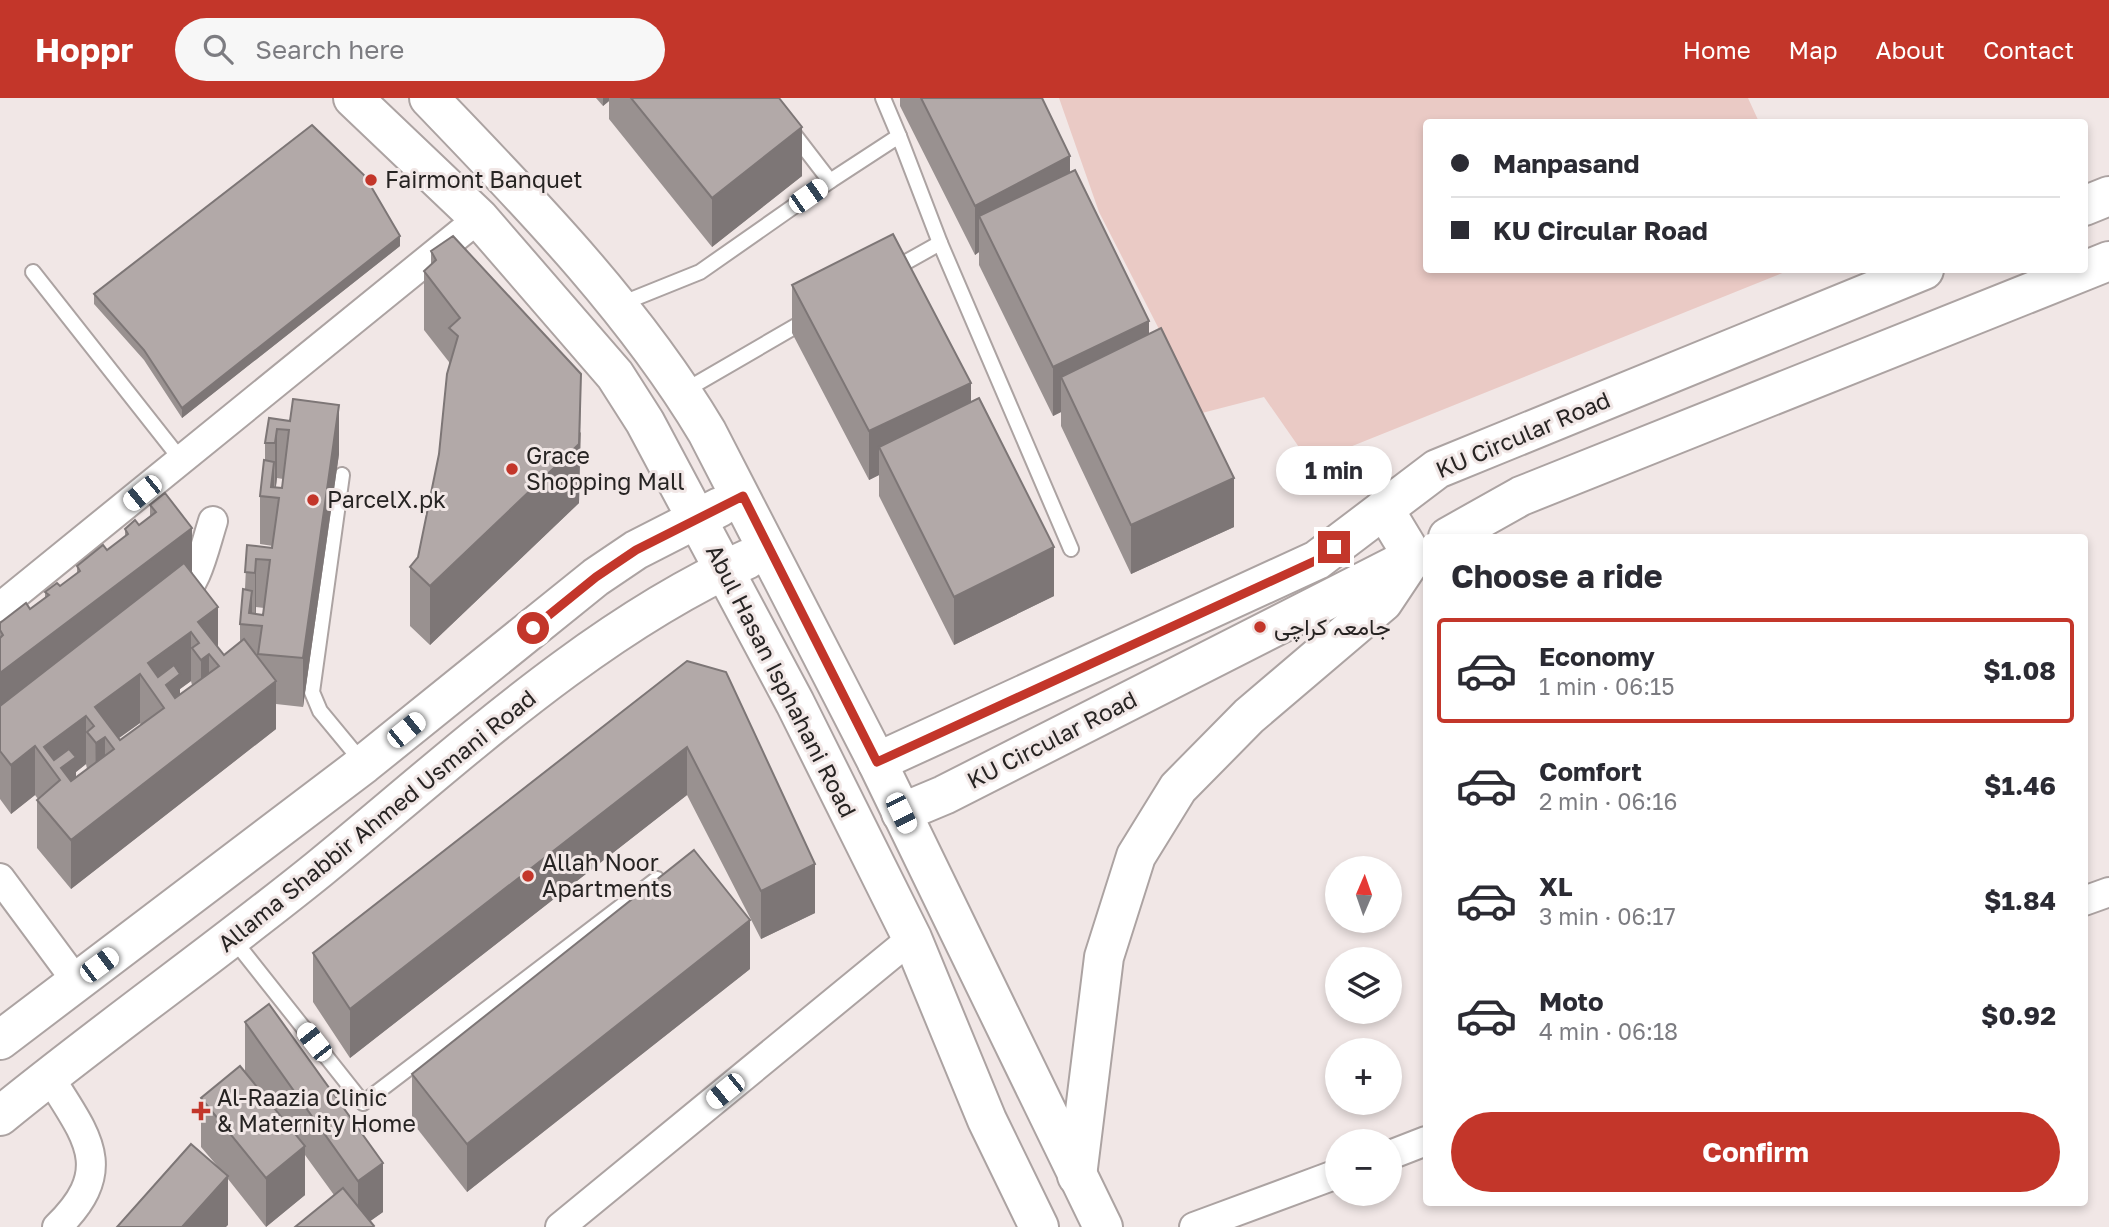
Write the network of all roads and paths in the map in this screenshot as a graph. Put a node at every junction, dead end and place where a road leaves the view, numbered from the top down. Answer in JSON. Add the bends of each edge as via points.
{"nodes":[{"id":1,"x":353,"y":98,"type":"edge"},
{"id":2,"x":429,"y":98,"type":"edge"},
{"id":3,"x":883,"y":98,"type":"edge"},
{"id":4,"x":781,"y":119,"type":"edge"},
{"id":5,"x":899,"y":136,"type":"junction"},
{"id":6,"x":830,"y":181,"type":"junction"},
{"id":7,"x":2109,"y":196,"type":"edge"},
{"id":8,"x":2088,"y":204,"type":"edge"},
{"id":9,"x":479,"y":218,"type":"junction"},
{"id":10,"x":940,"y":243,"type":"junction"},
{"id":11,"x":2109,"y":261,"type":"edge"},
{"id":12,"x":2088,"y":269,"type":"edge"},
{"id":13,"x":33,"y":272,"type":"dead end"},
{"id":14,"x":1917,"y":273,"type":"edge"},
{"id":15,"x":2079,"y":273,"type":"edge"},
{"id":16,"x":881,"y":276,"type":"edge"},
{"id":17,"x":617,"y":305,"type":"junction"},
{"id":18,"x":823,"y":310,"type":"edge"},
{"id":19,"x":683,"y":392,"type":"junction"},
{"id":20,"x":182,"y":460,"type":"junction"},
{"id":21,"x":342,"y":475,"type":"dead end"},
{"id":22,"x":743,"y":496,"type":"junction"},
{"id":23,"x":1384,"y":509,"type":"junction"},
{"id":24,"x":696,"y":518,"type":"junction"},
{"id":25,"x":213,"y":521,"type":"dead end"},
{"id":26,"x":1453,"y":534,"type":"edge"},
{"id":27,"x":1071,"y":549,"type":"dead end"},
{"id":28,"x":769,"y":550,"type":"junction"},
{"id":29,"x":1420,"y":553,"type":"edge"},
{"id":30,"x":724,"y":570,"type":"junction"},
{"id":31,"x":0,"y":607,"type":"edge"},
{"id":32,"x":154,"y":622,"type":"edge"},
{"id":33,"x":877,"y":762,"type":"junction"},
{"id":34,"x":364,"y":764,"type":"junction"},
{"id":35,"x":901,"y":813,"type":"junction"},
{"id":36,"x":0,"y":878,"type":"edge"},
{"id":37,"x":657,"y":879,"type":"edge"},
{"id":38,"x":2109,"y":892,"type":"edge"},
{"id":39,"x":2088,"y":900,"type":"edge"},
{"id":40,"x":912,"y":938,"type":"junction"},
{"id":41,"x":233,"y":939,"type":"junction"},
{"id":42,"x":77,"y":982,"type":"junction"},
{"id":43,"x":0,"y":1040,"type":"edge"},
{"id":44,"x":48,"y":1076,"type":"junction"},
{"id":45,"x":0,"y":1116,"type":"edge"},
{"id":46,"x":1423,"y":1142,"type":"edge"},
{"id":47,"x":1402,"y":1150,"type":"edge"},
{"id":48,"x":1077,"y":1176,"type":"junction"},
{"id":49,"x":1325,"y":1178,"type":"edge"},
{"id":50,"x":57,"y":1227,"type":"edge"},
{"id":51,"x":559,"y":1227,"type":"edge"},
{"id":52,"x":1039,"y":1227,"type":"edge"},
{"id":53,"x":1103,"y":1227,"type":"edge"},
{"id":54,"x":1194,"y":1227,"type":"edge"}],
"edges":[{"from":1,"to":9,"type":"main road","name":"Abul Hasan Isphahani Road"},
{"from":2,"to":17,"type":"main road","name":"Abul Hasan Isphahani Road"},
{"from":3,"to":5,"type":"lane"},
{"from":4,"to":6,"type":"lane"},
{"from":5,"to":6,"type":"lane"},
{"from":5,"to":10,"type":"lane"},
{"from":6,"to":17,"type":"lane","via":[[700,272]]},
{"from":7,"to":8,"type":"main road"},
{"from":9,"to":20,"type":"street"},
{"from":9,"to":24,"type":"main road","name":"Abul Hasan Isphahani Road","via":[[615,375],[668,461]]},
{"from":10,"to":16,"type":"lane"},
{"from":10,"to":27,"type":"lane"},
{"from":11,"to":12,"type":"main road"},
{"from":13,"to":20,"type":"lane"},
{"from":14,"to":23,"type":"main road","name":"KU Circular Road","via":[[1437,469]]},
{"from":15,"to":26,"type":"main road","via":[[1521,496]]},
{"from":17,"to":19,"type":"main road","name":"Abul Hasan Isphahani Road"},
{"from":18,"to":19,"type":"lane"},
{"from":19,"to":22,"type":"main road","name":"Abul Hasan Isphahani Road"},
{"from":20,"to":31,"type":"street"},
{"from":21,"to":34,"type":"lane","via":[[312,692],[320,711]]},
{"from":22,"to":24,"type":"main road"},
{"from":22,"to":28,"type":"main road","name":"Abul Hasan Isphahani Road"},
{"from":23,"to":29,"type":"main road"},
{"from":23,"to":33,"type":"main road","name":"KU Circular Road","via":[[1317,560]]},
{"from":24,"to":30,"type":"main road","name":"Abul Hasan Isphahani Road"},
{"from":24,"to":34,"type":"main road","via":[[596,577]]},
{"from":25,"to":32,"type":"street","via":[[191,588]]},
{"from":28,"to":30,"type":"main road","name":"Allama Shabbir Ahmed Usmani Road"},
{"from":28,"to":33,"type":"main road","name":"Abul Hasan Isphahani Road"},
{"from":29,"to":35,"type":"main road","name":"KU Circular Road"},
{"from":29,"to":48,"type":"main road","via":[[1383,602],[1249,716],[1178,788],[1136,856],[1104,957]]},
{"from":30,"to":40,"type":"main road","name":"Abul Hasan Isphahani Road"},
{"from":30,"to":41,"type":"main road","name":"Allama Shabbir Ahmed Usmani Road","via":[[638,619],[533,695]]},
{"from":33,"to":35,"type":"main road","name":"Abul Hasan Isphahani Road"},
{"from":34,"to":42,"type":"main road"},
{"from":35,"to":48,"type":"main road","name":"Abul Hasan Isphahani Road"},
{"from":36,"to":42,"type":"street"},
{"from":37,"to":41,"type":"lane","via":[[363,1103]]},
{"from":38,"to":39,"type":"street"},
{"from":40,"to":51,"type":"street"},
{"from":40,"to":52,"type":"main road","name":"Abul Hasan Isphahani Road","via":[[987,1120]]},
{"from":41,"to":44,"type":"main road","name":"Allama Shabbir Ahmed Usmani Road"},
{"from":42,"to":43,"type":"main road"},
{"from":44,"to":45,"type":"main road","name":"Allama Shabbir Ahmed Usmani Road"},
{"from":44,"to":50,"type":"street","via":[[89,1142],[90,1179],[75,1210]]},
{"from":46,"to":47,"type":"street"},
{"from":48,"to":53,"type":"main road","name":"Abul Hasan Isphahani Road"},
{"from":49,"to":54,"type":"street"}]}
